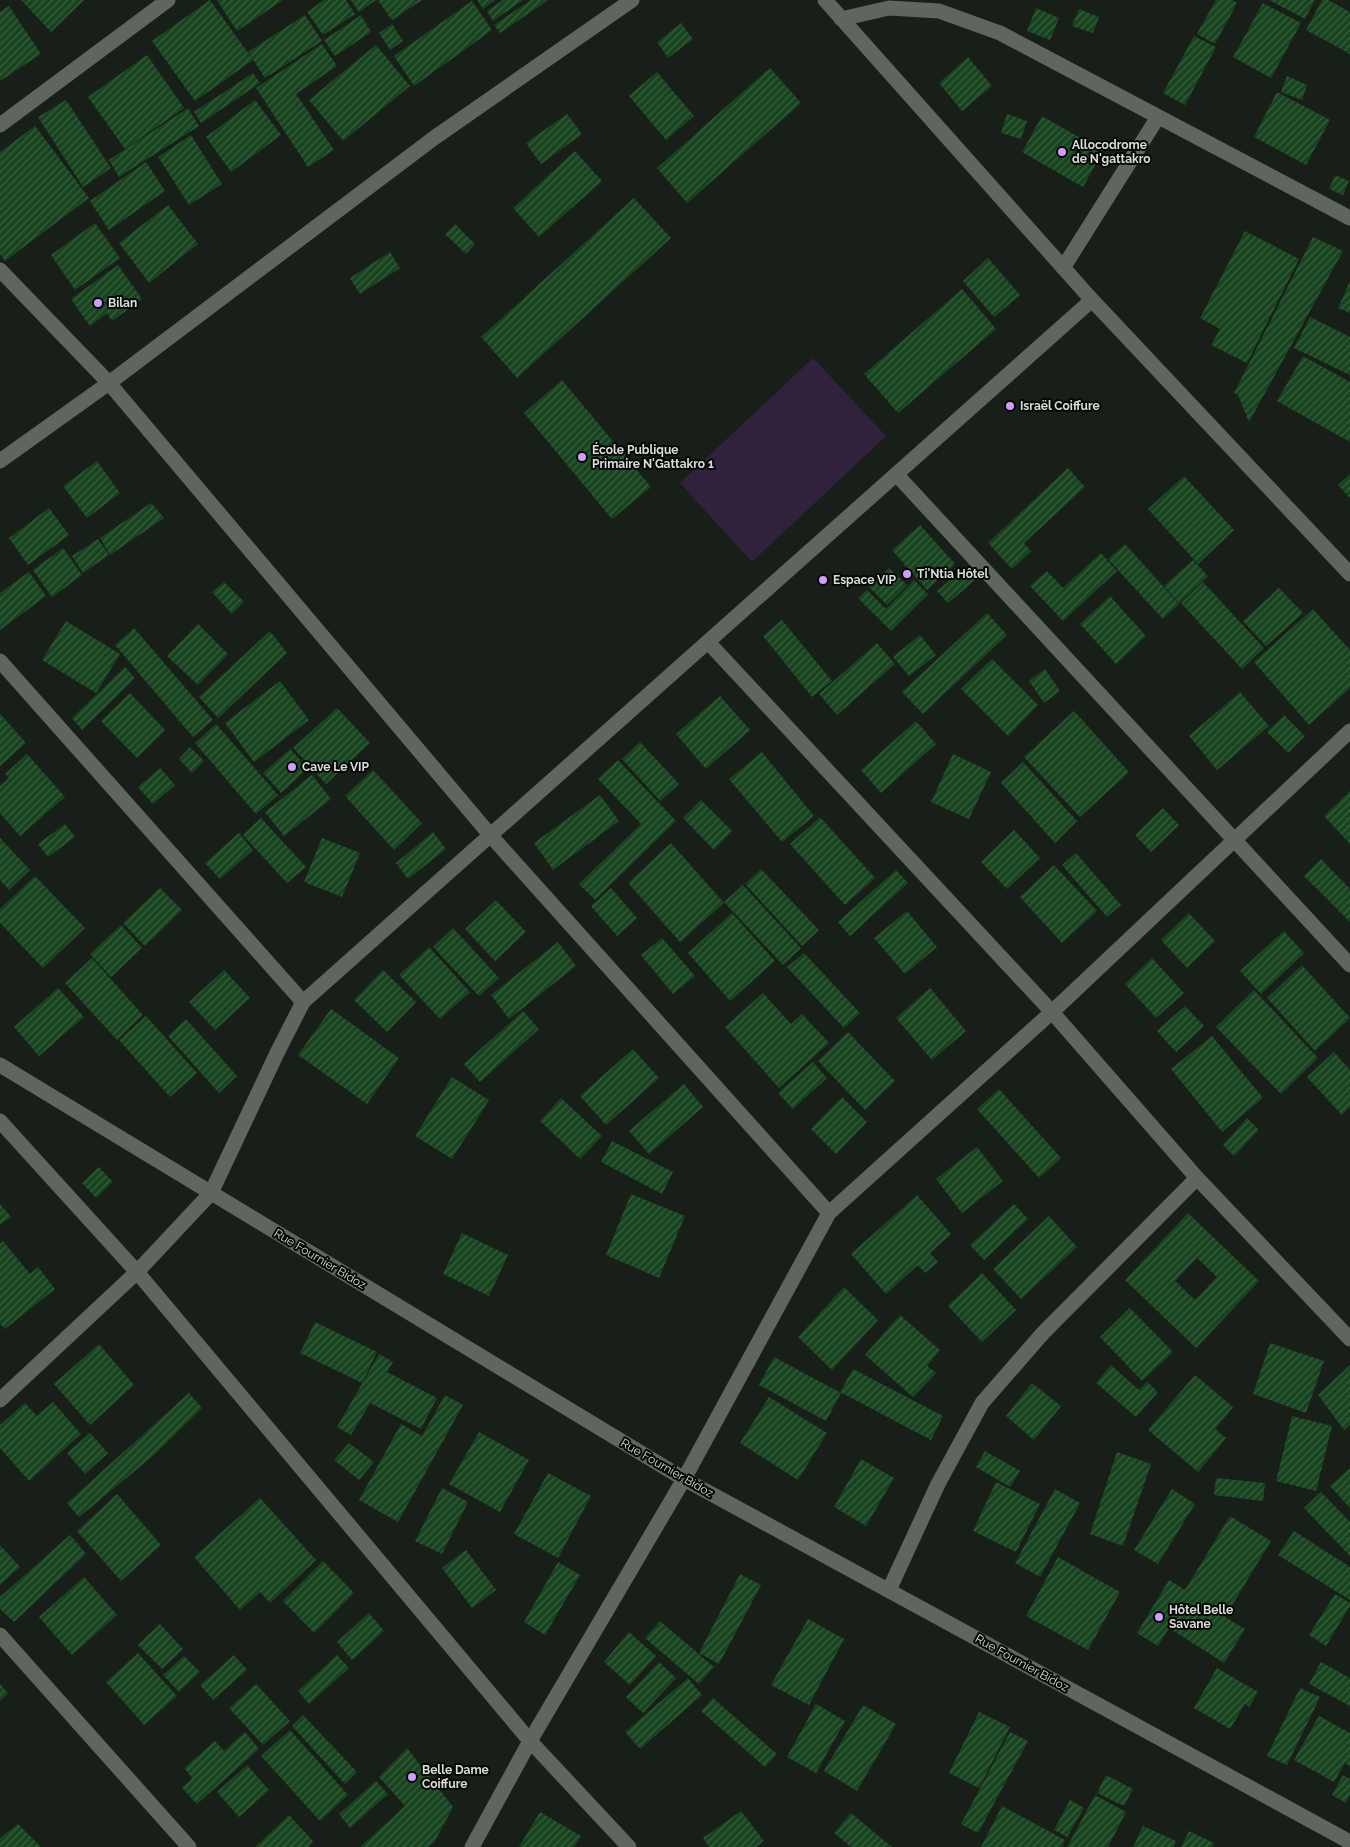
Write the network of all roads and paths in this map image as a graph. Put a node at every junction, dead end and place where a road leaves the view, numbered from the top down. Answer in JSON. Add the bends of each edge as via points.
{"nodes":[{"id":1,"x":632,"y":0,"type":"edge"},
{"id":2,"x":826,"y":0,"type":"edge"},
{"id":3,"x":158,"y":3,"type":"edge"},
{"id":4,"x":841,"y":19,"type":"junction"},
{"id":5,"x":1158,"y":117,"type":"junction"},
{"id":6,"x":0,"y":125,"type":"edge"},
{"id":7,"x":1350,"y":218,"type":"edge"},
{"id":8,"x":1063,"y":268,"type":"junction"},
{"id":9,"x":0,"y":270,"type":"edge"},
{"id":10,"x":1092,"y":300,"type":"junction"},
{"id":11,"x":109,"y":383,"type":"junction"},
{"id":12,"x":0,"y":461,"type":"edge"},
{"id":13,"x":896,"y":474,"type":"junction"},
{"id":14,"x":1350,"y":574,"type":"edge"},
{"id":15,"x":708,"y":642,"type":"junction"},
{"id":16,"x":0,"y":661,"type":"edge"},
{"id":17,"x":1350,"y":730,"type":"edge"},
{"id":18,"x":491,"y":836,"type":"junction"},
{"id":19,"x":1234,"y":841,"type":"junction"},
{"id":20,"x":1350,"y":965,"type":"edge"},
{"id":21,"x":303,"y":1002,"type":"junction"},
{"id":22,"x":1052,"y":1012,"type":"junction"},
{"id":23,"x":0,"y":1065,"type":"edge"},
{"id":24,"x":0,"y":1120,"type":"edge"},
{"id":25,"x":1197,"y":1178,"type":"junction"},
{"id":26,"x":211,"y":1193,"type":"junction"},
{"id":27,"x":829,"y":1213,"type":"junction"},
{"id":28,"x":137,"y":1272,"type":"junction"},
{"id":29,"x":1350,"y":1339,"type":"edge"},
{"id":30,"x":0,"y":1400,"type":"edge"},
{"id":31,"x":684,"y":1479,"type":"junction"},
{"id":32,"x":889,"y":1590,"type":"junction"},
{"id":33,"x":0,"y":1634,"type":"edge"},
{"id":34,"x":530,"y":1741,"type":"junction"},
{"id":35,"x":1350,"y":1842,"type":"edge"},
{"id":36,"x":189,"y":1847,"type":"edge"},
{"id":37,"x":472,"y":1847,"type":"edge"},
{"id":38,"x":629,"y":1847,"type":"edge"}],
"edges":[{"from":1,"to":11,"type":"street","via":[[434,138]]},
{"from":2,"to":4,"type":"street"},
{"from":3,"to":6,"type":"street"},
{"from":4,"to":5,"type":"street","via":[[889,8],[939,11],[1000,33]]},
{"from":4,"to":8,"type":"street"},
{"from":5,"to":7,"type":"street"},
{"from":5,"to":8,"type":"street"},
{"from":8,"to":10,"type":"street"},
{"from":9,"to":11,"type":"street"},
{"from":10,"to":13,"type":"street"},
{"from":10,"to":14,"type":"street"},
{"from":11,"to":12,"type":"street"},
{"from":11,"to":18,"type":"street"},
{"from":13,"to":15,"type":"street"},
{"from":13,"to":19,"type":"street"},
{"from":15,"to":18,"type":"street"},
{"from":15,"to":22,"type":"street"},
{"from":16,"to":21,"type":"street"},
{"from":17,"to":19,"type":"street"},
{"from":18,"to":21,"type":"street"},
{"from":18,"to":27,"type":"street"},
{"from":19,"to":20,"type":"street"},
{"from":19,"to":22,"type":"street"},
{"from":21,"to":26,"type":"street"},
{"from":22,"to":25,"type":"street"},
{"from":22,"to":27,"type":"street"},
{"from":23,"to":26,"type":"street","name":"Rue Fournier Bidoz"},
{"from":24,"to":28,"type":"street"},
{"from":25,"to":29,"type":"street"},
{"from":25,"to":32,"type":"street","via":[[1043,1333],[982,1402],[938,1484]]},
{"from":26,"to":28,"type":"street"},
{"from":26,"to":31,"type":"street","name":"Rue Fournier Bidoz"},
{"from":27,"to":31,"type":"street"},
{"from":28,"to":30,"type":"street"},
{"from":28,"to":34,"type":"street"},
{"from":31,"to":32,"type":"street","name":"Rue Fournier Bidoz"},
{"from":31,"to":34,"type":"street"},
{"from":32,"to":35,"type":"street","name":"Rue Fournier Bidoz"},
{"from":33,"to":36,"type":"street"},
{"from":34,"to":37,"type":"street"},
{"from":34,"to":38,"type":"street"}]}
